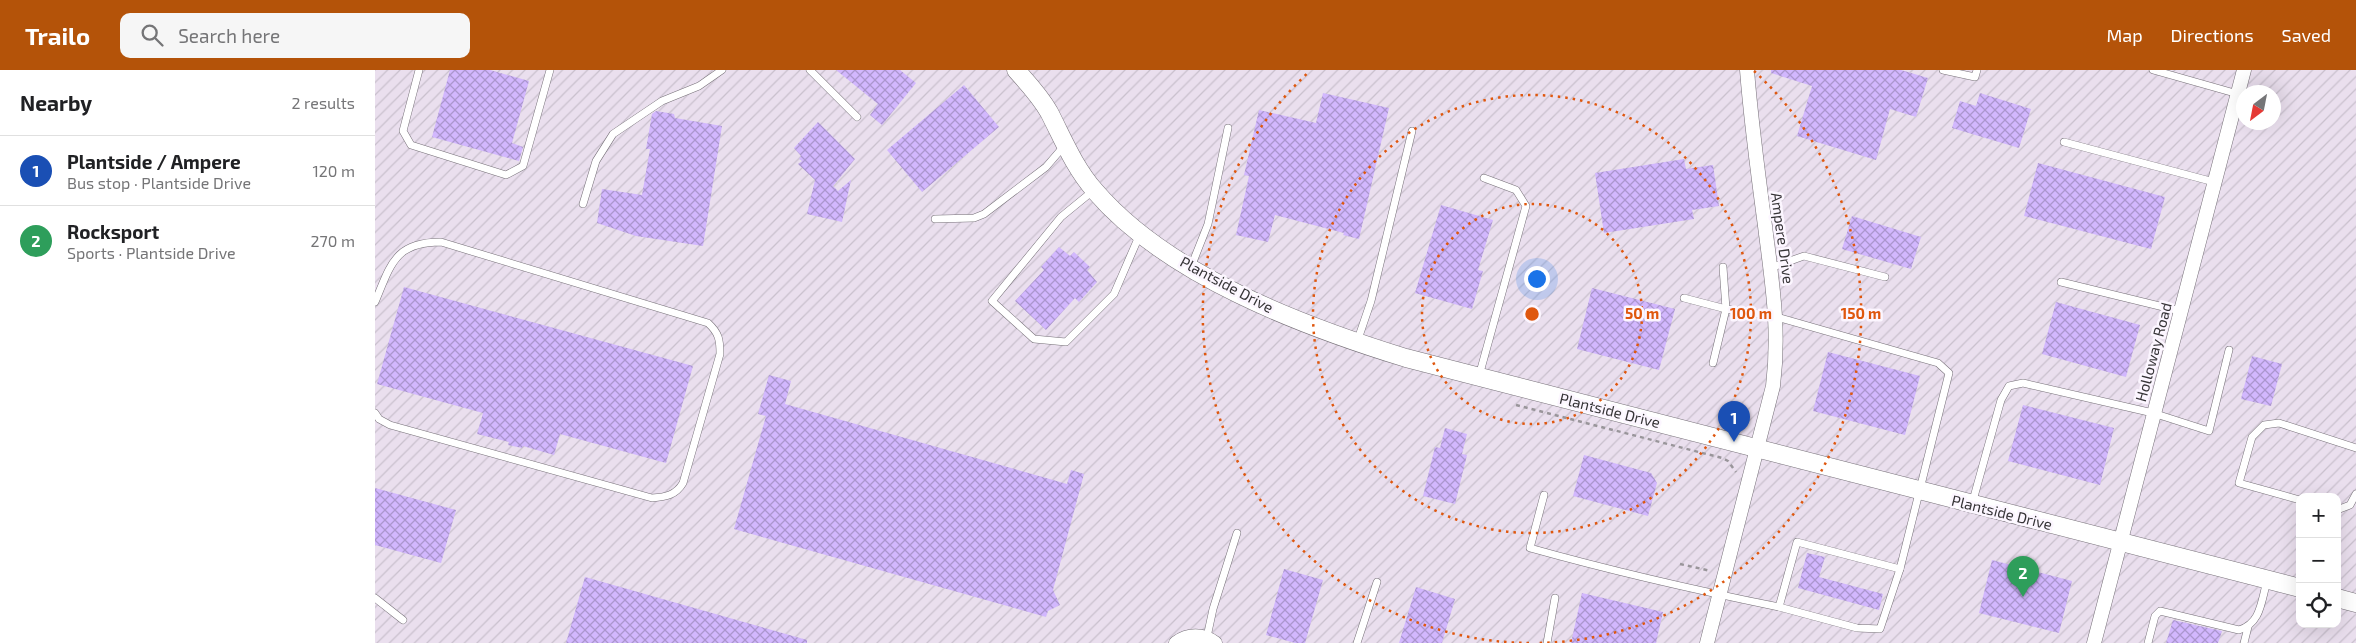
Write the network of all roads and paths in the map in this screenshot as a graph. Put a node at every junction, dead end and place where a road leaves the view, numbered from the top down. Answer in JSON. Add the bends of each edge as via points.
{"nodes":[{"id":1,"x":419,"y":70,"type":"edge"},
{"id":2,"x":550,"y":70,"type":"edge"},
{"id":3,"x":722,"y":70,"type":"edge"},
{"id":4,"x":810,"y":70,"type":"edge"},
{"id":5,"x":1016,"y":70,"type":"edge"},
{"id":6,"x":1747,"y":70,"type":"edge"},
{"id":7,"x":1943,"y":70,"type":"edge"},
{"id":8,"x":1977,"y":70,"type":"edge"},
{"id":9,"x":2153,"y":70,"type":"edge"},
{"id":10,"x":2244,"y":70,"type":"edge"},
{"id":11,"x":2240,"y":85,"type":"edge"},
{"id":12,"x":2236,"y":93,"type":"edge"},
{"id":13,"x":2236,"y":101,"type":"edge"},
{"id":14,"x":857,"y":117,"type":"dead end"},
{"id":15,"x":1228,"y":128,"type":"dead end"},
{"id":16,"x":1412,"y":131,"type":"dead end"},
{"id":17,"x":2064,"y":142,"type":"dead end"},
{"id":18,"x":1064,"y":146,"type":"junction"},
{"id":19,"x":1484,"y":178,"type":"dead end"},
{"id":20,"x":2214,"y":182,"type":"junction"},
{"id":21,"x":1094,"y":190,"type":"junction"},
{"id":22,"x":583,"y":204,"type":"dead end"},
{"id":23,"x":935,"y":218,"type":"dead end"},
{"id":24,"x":1140,"y":233,"type":"junction"},
{"id":25,"x":1191,"y":266,"type":"junction"},
{"id":26,"x":1723,"y":267,"type":"dead end"},
{"id":27,"x":1770,"y":268,"type":"junction"},
{"id":28,"x":1885,"y":277,"type":"dead end"},
{"id":29,"x":2061,"y":282,"type":"dead end"},
{"id":30,"x":1684,"y":298,"type":"dead end"},
{"id":31,"x":375,"y":302,"type":"edge"},
{"id":32,"x":1726,"y":309,"type":"junction"},
{"id":33,"x":2181,"y":310,"type":"junction"},
{"id":34,"x":1777,"y":317,"type":"junction"},
{"id":35,"x":1357,"y":342,"type":"junction"},
{"id":36,"x":2229,"y":350,"type":"dead end"},
{"id":37,"x":1713,"y":363,"type":"dead end"},
{"id":38,"x":1479,"y":376,"type":"junction"},
{"id":39,"x":1516,"y":405,"type":"dead end"},
{"id":40,"x":375,"y":413,"type":"edge"},
{"id":41,"x":2153,"y":413,"type":"junction"},
{"id":42,"x":1758,"y":448,"type":"junction"},
{"id":43,"x":2356,"y":448,"type":"edge"},
{"id":44,"x":1736,"y":474,"type":"dead end"},
{"id":45,"x":1920,"y":491,"type":"junction"},
{"id":46,"x":2356,"y":494,"type":"edge"},
{"id":47,"x":1544,"y":495,"type":"dead end"},
{"id":48,"x":2296,"y":499,"type":"edge"},
{"id":49,"x":1972,"y":505,"type":"junction"},
{"id":50,"x":2341,"y":508,"type":"edge"},
{"id":51,"x":1237,"y":533,"type":"dead end"},
{"id":52,"x":2119,"y":542,"type":"junction"},
{"id":53,"x":1680,"y":564,"type":"dead end"},
{"id":54,"x":1901,"y":569,"type":"junction"},
{"id":55,"x":1714,"y":572,"type":"dead end"},
{"id":56,"x":2267,"y":580,"type":"junction"},
{"id":57,"x":1377,"y":582,"type":"dead end"},
{"id":58,"x":2296,"y":587,"type":"edge"},
{"id":59,"x":1719,"y":595,"type":"junction"},
{"id":60,"x":375,"y":598,"type":"edge"},
{"id":61,"x":1555,"y":598,"type":"dead end"},
{"id":62,"x":2341,"y":599,"type":"edge"},
{"id":63,"x":2356,"y":603,"type":"edge"},
{"id":64,"x":1779,"y":607,"type":"junction"},
{"id":65,"x":403,"y":620,"type":"dead end"},
{"id":66,"x":2248,"y":627,"type":"junction"},
{"id":67,"x":1211,"y":640,"type":"edge"},
{"id":68,"x":1176,"y":643,"type":"edge"},
{"id":69,"x":1357,"y":643,"type":"edge"},
{"id":70,"x":1547,"y":643,"type":"edge"},
{"id":71,"x":1707,"y":643,"type":"edge"},
{"id":72,"x":2094,"y":643,"type":"edge"},
{"id":73,"x":2148,"y":643,"type":"edge"},
{"id":74,"x":2244,"y":643,"type":"edge"}],
"edges":[{"from":1,"to":2,"type":"lane","via":[[403,131],[411,145],[506,175],[523,166]]},
{"from":3,"to":22,"type":"lane","via":[[699,86],[662,101],[613,134],[596,160]]},
{"from":4,"to":14,"type":"lane"},
{"from":5,"to":18,"type":"street","name":"Plantside Drive","via":[[1048,111]]},
{"from":6,"to":27,"type":"street","name":"Ampere Drive"},
{"from":7,"to":8,"type":"lane","via":[[1975,77]]},
{"from":9,"to":12,"type":"lane"},
{"from":10,"to":11,"type":"street","name":"Holloway Road"},
{"from":13,"to":20,"type":"street","name":"Holloway Road"},
{"from":15,"to":25,"type":"lane","via":[[1208,224]]},
{"from":16,"to":35,"type":"lane","via":[[1371,302]]},
{"from":17,"to":20,"type":"lane"},
{"from":18,"to":21,"type":"street","name":"Plantside Drive"},
{"from":18,"to":23,"type":"lane","via":[[1046,168],[984,214],[974,218]]},
{"from":19,"to":38,"type":"lane","via":[[1516,190],[1526,206]]},
{"from":20,"to":33,"type":"street","name":"Holloway Road"},
{"from":21,"to":24,"type":"street","name":"Plantside Drive","via":[[1118,216]]},
{"from":21,"to":24,"type":"lane","via":[[1061,217],[992,301],[1034,339],[1066,342],[1114,294]]},
{"from":24,"to":25,"type":"street","name":"Plantside Drive"},
{"from":25,"to":35,"type":"street","name":"Plantside Drive","via":[[1265,305]]},
{"from":26,"to":32,"type":"lane"},
{"from":27,"to":28,"type":"lane","via":[[1804,256]]},
{"from":27,"to":34,"type":"street","name":"Ampere Drive"},
{"from":29,"to":33,"type":"lane"},
{"from":30,"to":32,"type":"lane"},
{"from":31,"to":40,"type":"lane","via":[[391,264],[403,252],[422,242],[441,242],[708,323],[720,340],[720,354],[683,483],[674,494],[663,497],[652,498],[390,425]]},
{"from":32,"to":34,"type":"lane"},
{"from":32,"to":37,"type":"lane"},
{"from":33,"to":41,"type":"street","name":"Holloway Road"},
{"from":34,"to":42,"type":"street","name":"Ampere Drive","via":[[1774,378]]},
{"from":34,"to":45,"type":"lane","via":[[1938,363],[1949,373]]},
{"from":35,"to":38,"type":"street","name":"Plantside Drive"},
{"from":36,"to":41,"type":"lane","via":[[2209,431]]},
{"from":38,"to":42,"type":"street","name":"Plantside Drive"},
{"from":39,"to":44,"type":"path","via":[[1722,458],[1734,467]]},
{"from":41,"to":49,"type":"lane","via":[[2023,383],[2009,386],[2001,400]]},
{"from":41,"to":52,"type":"street","name":"Holloway Road"},
{"from":42,"to":45,"type":"street","name":"Plantside Drive"},
{"from":42,"to":59,"type":"street","name":"Ampere Drive"},
{"from":43,"to":48,"type":"lane","via":[[2279,423],[2265,425],[2252,437],[2239,483]]},
{"from":45,"to":49,"type":"street","name":"Plantside Drive"},
{"from":45,"to":54,"type":"lane"},
{"from":46,"to":50,"type":"lane","via":[[2350,505]]},
{"from":47,"to":59,"type":"lane","via":[[1530,548],[1612,571]]},
{"from":49,"to":52,"type":"street","name":"Plantside Drive"},
{"from":51,"to":67,"type":"lane","via":[[1213,609]]},
{"from":52,"to":56,"type":"street","name":"Plantside Drive"},
{"from":52,"to":72,"type":"street","name":"Holloway Road"},
{"from":53,"to":55,"type":"path"},
{"from":54,"to":64,"type":"lane","via":[[1880,629],[1857,628]]},
{"from":54,"to":64,"type":"lane","via":[[1797,542]]},
{"from":56,"to":58,"type":"street","name":"Plantside Drive"},
{"from":56,"to":66,"type":"lane","via":[[2255,622]]},
{"from":57,"to":69,"type":"lane"},
{"from":59,"to":64,"type":"lane"},
{"from":59,"to":71,"type":"street","name":"Ampere Drive"},
{"from":60,"to":65,"type":"lane"},
{"from":61,"to":70,"type":"lane"},
{"from":62,"to":63,"type":"street"},
{"from":66,"to":73,"type":"lane","via":[[2239,630],[2160,611],[2155,616]]},
{"from":66,"to":74,"type":"lane"},
{"from":67,"to":68,"type":"street","via":[[1197,636],[1182,638]]}]}
